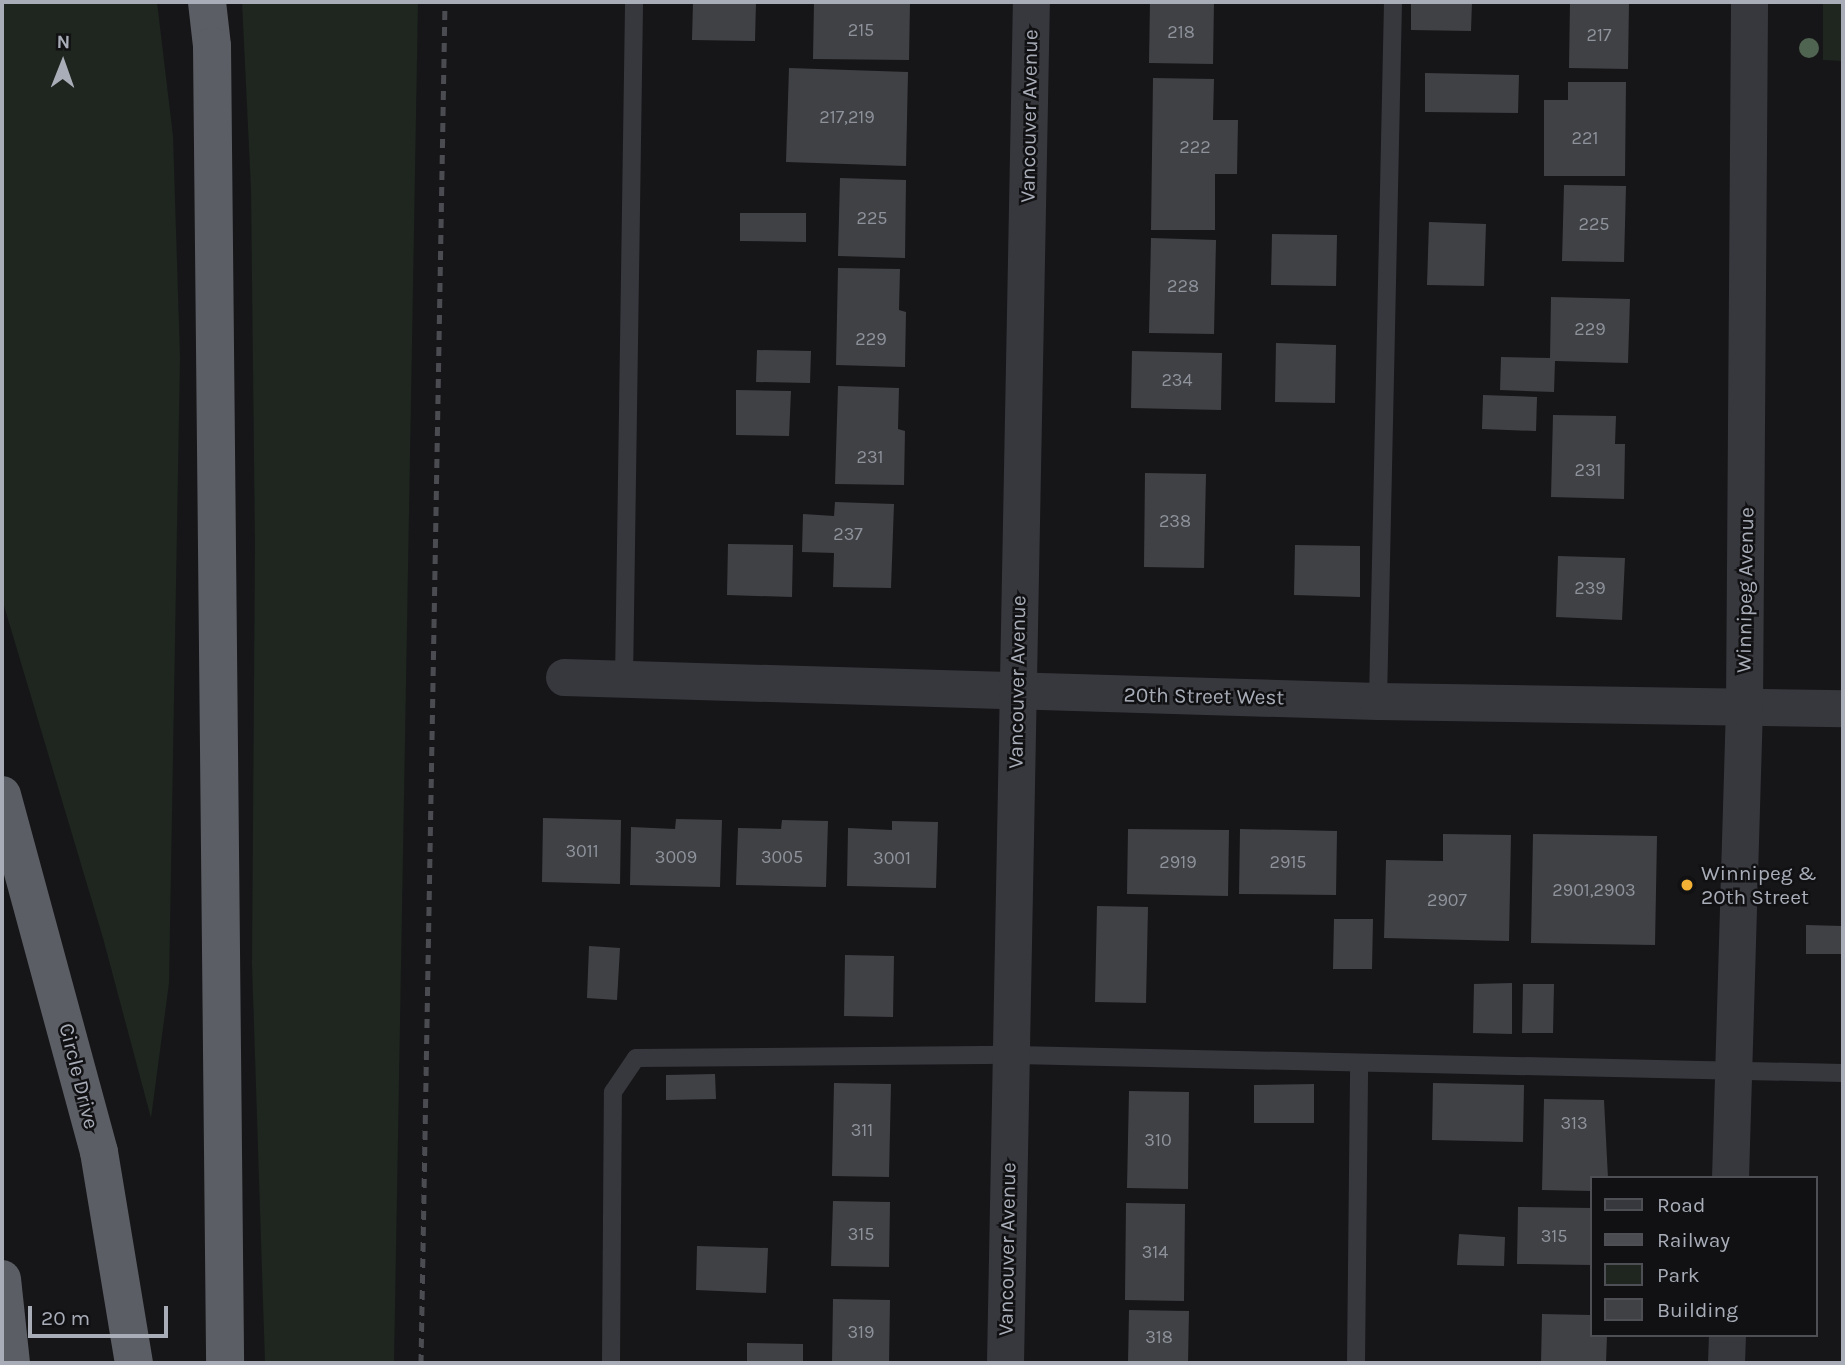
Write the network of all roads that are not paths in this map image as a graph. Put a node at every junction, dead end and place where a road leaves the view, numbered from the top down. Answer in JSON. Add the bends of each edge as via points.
{"nodes":[{"id":1,"x":207,"y":2,"type":"edge"},
{"id":2,"x":635,"y":2,"type":"edge"},
{"id":3,"x":1031,"y":2,"type":"edge"},
{"id":4,"x":1392,"y":2,"type":"edge"},
{"id":5,"x":1749,"y":2,"type":"edge"},
{"id":6,"x":564,"y":677,"type":"dead end"},
{"id":7,"x":624,"y":680,"type":"junction"},
{"id":8,"x":1017,"y":691,"type":"junction"},
{"id":9,"x":1378,"y":701,"type":"junction"},
{"id":10,"x":1744,"y":706,"type":"junction"},
{"id":11,"x":1843,"y":708,"type":"edge"},
{"id":12,"x":2,"y":795,"type":"edge"},
{"id":13,"x":1011,"y":1055,"type":"junction"},
{"id":14,"x":1359,"y":1063,"type":"junction"},
{"id":15,"x":1732,"y":1071,"type":"junction"},
{"id":16,"x":1843,"y":1073,"type":"edge"},
{"id":17,"x":1730,"y":1176,"type":"edge"},
{"id":18,"x":2,"y":1279,"type":"edge"},
{"id":19,"x":1727,"y":1337,"type":"edge"},
{"id":20,"x":11,"y":1363,"type":"edge"},
{"id":21,"x":134,"y":1363,"type":"edge"},
{"id":22,"x":225,"y":1363,"type":"edge"},
{"id":23,"x":611,"y":1363,"type":"edge"},
{"id":24,"x":1005,"y":1363,"type":"edge"},
{"id":25,"x":1356,"y":1363,"type":"edge"},
{"id":26,"x":1726,"y":1363,"type":"edge"}],
"edges":[{"from":1,"to":22,"type":"highway","via":[[212,46]]},
{"from":2,"to":7,"type":"lane"},
{"from":3,"to":8,"type":"street","name":"Vancouver Avenue"},
{"from":4,"to":9,"type":"lane"},
{"from":5,"to":10,"type":"street","name":"Winnipeg Avenue"},
{"from":6,"to":7,"type":"street","name":"20th Street West"},
{"from":7,"to":8,"type":"street","name":"20th Street West"},
{"from":8,"to":9,"type":"street","name":"20th Street West"},
{"from":8,"to":13,"type":"street","name":"Vancouver Avenue"},
{"from":9,"to":10,"type":"street","name":"20th Street West"},
{"from":10,"to":11,"type":"street","name":"20th Street West"},
{"from":10,"to":15,"type":"street","name":"Winnipeg Avenue"},
{"from":12,"to":21,"type":"highway","name":"Circle Drive","via":[[99,1152]]},
{"from":13,"to":14,"type":"lane"},
{"from":13,"to":23,"type":"lane","via":[[636,1058],[613,1092]]},
{"from":13,"to":24,"type":"street","name":"Vancouver Avenue"},
{"from":14,"to":15,"type":"lane"},
{"from":14,"to":25,"type":"lane"},
{"from":15,"to":16,"type":"lane"},
{"from":15,"to":17,"type":"street","name":"Winnipeg Avenue"},
{"from":18,"to":20,"type":"highway"},
{"from":19,"to":26,"type":"street"}]}
